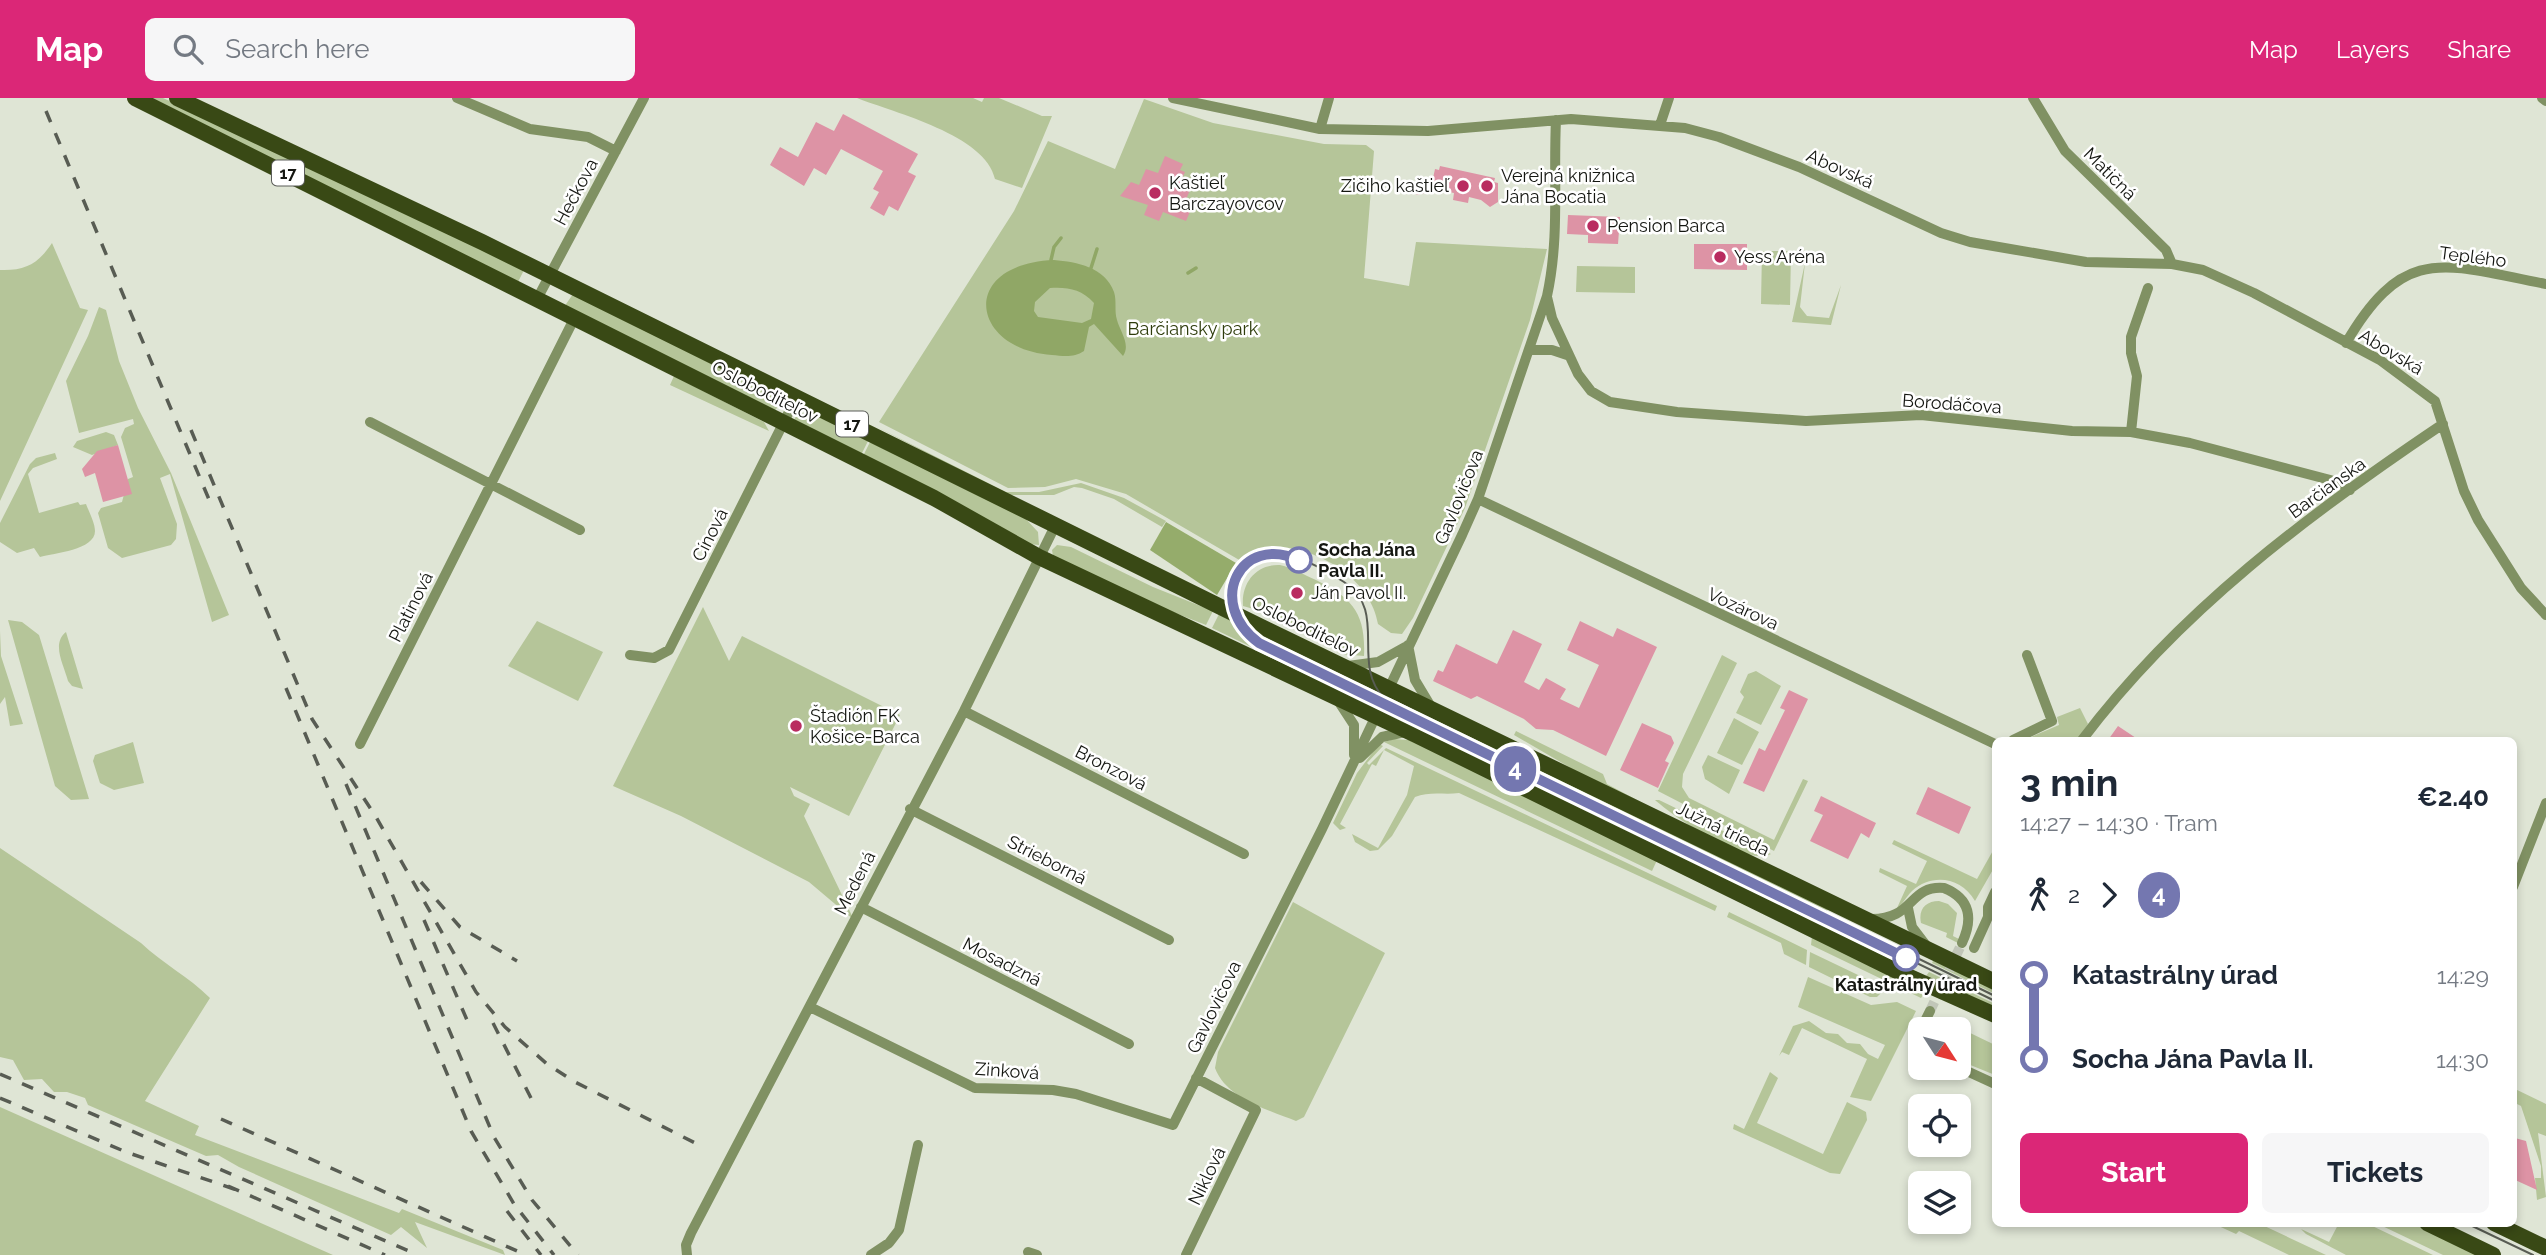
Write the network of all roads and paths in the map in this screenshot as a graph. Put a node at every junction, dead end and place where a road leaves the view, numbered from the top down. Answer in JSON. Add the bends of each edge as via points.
{"nodes":[{"id":1,"x":135,"y":98,"type":"edge"},
{"id":2,"x":177,"y":98,"type":"edge"},
{"id":3,"x":457,"y":98,"type":"edge"},
{"id":4,"x":644,"y":98,"type":"edge"},
{"id":5,"x":1173,"y":98,"type":"edge"},
{"id":6,"x":1329,"y":98,"type":"edge"},
{"id":7,"x":1669,"y":98,"type":"edge"},
{"id":8,"x":2033,"y":98,"type":"edge"},
{"id":9,"x":1556,"y":120,"type":"junction"},
{"id":10,"x":1660,"y":125,"type":"junction"},
{"id":11,"x":1320,"y":129,"type":"junction"},
{"id":12,"x":616,"y":151,"type":"junction"},
{"id":13,"x":2172,"y":264,"type":"junction"},
{"id":14,"x":549,"y":275,"type":"junction"},
{"id":15,"x":2546,"y":284,"type":"edge"},
{"id":16,"x":2148,"y":288,"type":"dead end"},
{"id":17,"x":1547,"y":296,"type":"junction"},
{"id":18,"x":536,"y":301,"type":"junction"},
{"id":19,"x":574,"y":320,"type":"junction"},
{"id":20,"x":2346,"y":343,"type":"junction"},
{"id":21,"x":1529,"y":350,"type":"junction"},
{"id":22,"x":1567,"y":355,"type":"junction"},
{"id":23,"x":797,"y":396,"type":"junction"},
{"id":24,"x":370,"y":422,"type":"dead end"},
{"id":25,"x":783,"y":423,"type":"junction"},
{"id":26,"x":2443,"y":424,"type":"junction"},
{"id":27,"x":2131,"y":432,"type":"junction"},
{"id":28,"x":490,"y":484,"type":"junction"},
{"id":29,"x":2350,"y":490,"type":"junction"},
{"id":30,"x":1478,"y":499,"type":"junction"},
{"id":31,"x":1055,"y":526,"type":"junction"},
{"id":32,"x":580,"y":530,"type":"dead end"},
{"id":33,"x":1039,"y":557,"type":"junction"},
{"id":34,"x":2546,"y":615,"type":"edge"},
{"id":35,"x":1408,"y":644,"type":"junction"},
{"id":36,"x":630,"y":655,"type":"dead end"},
{"id":37,"x":2028,"y":655,"type":"dead end"},
{"id":38,"x":1342,"y":666,"type":"junction"},
{"id":39,"x":1388,"y":688,"type":"junction"},
{"id":40,"x":1337,"y":699,"type":"junction"},
{"id":41,"x":964,"y":711,"type":"junction"},
{"id":42,"x":1435,"y":711,"type":"junction"},
{"id":43,"x":1375,"y":716,"type":"junction"},
{"id":44,"x":1416,"y":734,"type":"junction"},
{"id":45,"x":2019,"y":737,"type":"edge"},
{"id":46,"x":2084,"y":737,"type":"edge"},
{"id":47,"x":1992,"y":743,"type":"edge"},
{"id":48,"x":360,"y":744,"type":"dead end"},
{"id":49,"x":1352,"y":766,"type":"junction"},
{"id":50,"x":2546,"y":803,"type":"edge"},
{"id":51,"x":910,"y":809,"type":"junction"},
{"id":52,"x":1244,"y":854,"type":"dead end"},
{"id":53,"x":2517,"y":877,"type":"edge"},
{"id":54,"x":1992,"y":898,"type":"edge"},
{"id":55,"x":861,"y":907,"type":"junction"},
{"id":56,"x":1908,"y":908,"type":"junction"},
{"id":57,"x":1866,"y":919,"type":"junction"},
{"id":58,"x":1169,"y":940,"type":"dead end"},
{"id":59,"x":1962,"y":943,"type":"tunnel mouth"},
{"id":60,"x":1974,"y":948,"type":"tunnel mouth"},
{"id":61,"x":1931,"y":951,"type":"junction"},
{"id":62,"x":1992,"y":981,"type":"edge"},
{"id":63,"x":810,"y":1007,"type":"junction"},
{"id":64,"x":1930,"y":1011,"type":"tunnel mouth"},
{"id":65,"x":1992,"y":1014,"type":"edge"},
{"id":66,"x":1927,"y":1017,"type":"edge"},
{"id":67,"x":1129,"y":1044,"type":"dead end"},
{"id":68,"x":1971,"y":1073,"type":"edge"},
{"id":69,"x":1196,"y":1079,"type":"junction"},
{"id":70,"x":1992,"y":1083,"type":"edge"},
{"id":71,"x":1173,"y":1125,"type":"joint"},
{"id":72,"x":918,"y":1145,"type":"dead end"},
{"id":73,"x":2435,"y":1227,"type":"edge"},
{"id":74,"x":2502,"y":1227,"type":"edge"},
{"id":75,"x":2546,"y":1248,"type":"edge"},
{"id":76,"x":687,"y":1255,"type":"edge"},
{"id":77,"x":871,"y":1255,"type":"edge"},
{"id":78,"x":1186,"y":1255,"type":"edge"},
{"id":79,"x":2493,"y":1255,"type":"edge"}],
"edges":[{"from":1,"to":18,"type":"main road","name":"Osloboditeľov","number":"17"},
{"from":2,"to":14,"type":"main road","name":"Osloboditeľov","number":"17"},
{"from":3,"to":12,"type":"street","via":[[530,130],[588,137]]},
{"from":4,"to":12,"type":"street","name":"Hečkova"},
{"from":5,"to":11,"type":"street","name":"Abovská"},
{"from":6,"to":11,"type":"street"},
{"from":7,"to":10,"type":"street"},
{"from":8,"to":13,"type":"street","name":"Matičná","via":[[2065,151],[2166,250]]},
{"from":9,"to":10,"type":"street","name":"Abovská"},
{"from":9,"to":11,"type":"street","name":"Abovská","via":[[1408,132]]},
{"from":9,"to":17,"type":"street","name":"Gavlovičova","via":[[1556,239]]},
{"from":10,"to":13,"type":"street","name":"Abovská","via":[[1733,142],[1970,242],[2086,262]]},
{"from":12,"to":14,"type":"street","name":"Hečkova"},
{"from":13,"to":20,"type":"street","name":"Abovská","via":[[2230,281]]},
{"from":14,"to":18,"type":"street","name":"Hečkova"},
{"from":14,"to":23,"type":"main road","name":"Osloboditeľov","number":"17"},
{"from":15,"to":20,"type":"street","name":"Teplého","via":[[2490,273],[2429,267],[2414,270],[2380,293]]},
{"from":16,"to":27,"type":"street","via":[[2131,337],[2137,376]]},
{"from":17,"to":21,"type":"street","name":"Gavlovičova"},
{"from":17,"to":22,"type":"street","name":"Borodáčova"},
{"from":18,"to":19,"type":"main road","name":"Osloboditeľov","number":"17"},
{"from":19,"to":25,"type":"main road","name":"Osloboditeľov","number":"17"},
{"from":19,"to":28,"type":"street","name":"Platinová"},
{"from":20,"to":26,"type":"street","name":"Abovská","via":[[2380,360],[2435,401]]},
{"from":21,"to":22,"type":"street"},
{"from":21,"to":30,"type":"street","name":"Gavlovičova"},
{"from":22,"to":27,"type":"street","name":"Borodáčova","via":[[1600,398],[1635,408],[1806,421],[1921,415],[2072,431]]},
{"from":23,"to":25,"type":"street","name":"Cínová"},
{"from":23,"to":31,"type":"main road","name":"Osloboditeľov","number":"17"},
{"from":24,"to":28,"type":"street"},
{"from":25,"to":33,"type":"main road","name":"Osloboditeľov","number":"17","via":[[934,498]]},
{"from":25,"to":36,"type":"street","name":"Cínová","via":[[669,650],[654,658]]},
{"from":26,"to":29,"type":"street","name":"Barčianska"},
{"from":26,"to":34,"type":"street","via":[[2478,520],[2521,588]]},
{"from":27,"to":29,"type":"street","name":"Borodáčova","via":[[2203,446],[2337,482]]},
{"from":28,"to":32,"type":"street"},
{"from":28,"to":48,"type":"street","name":"Platinová"},
{"from":29,"to":46,"type":"street","name":"Barčianska","via":[[2261,556],[2192,616],[2137,670]]},
{"from":30,"to":35,"type":"street","name":"Gavlovičova"},
{"from":30,"to":47,"type":"street","name":"Vozárova"},
{"from":31,"to":33,"type":"street","name":"Medená"},
{"from":31,"to":38,"type":"main road","name":"Osloboditeľov","number":"17"},
{"from":33,"to":40,"type":"main road","name":"Osloboditeľov","number":"17"},
{"from":33,"to":41,"type":"street","name":"Medená"},
{"from":35,"to":38,"type":"street","via":[[1378,662]]},
{"from":35,"to":39,"type":"street","name":"Gavlovičova"},
{"from":35,"to":42,"type":"street","via":[[1415,680]]},
{"from":37,"to":45,"type":"street","via":[[2052,720]]},
{"from":38,"to":39,"type":"main road","name":"Osloboditeľov","number":"17"},
{"from":39,"to":42,"type":"main road","name":"Osloboditeľov","number":"17"},
{"from":39,"to":43,"type":"street","name":"Gavlovičova"},
{"from":40,"to":43,"type":"main road","name":"Osloboditeľov","number":"17"},
{"from":40,"to":49,"type":"street","via":[[1354,724]]},
{"from":41,"to":51,"type":"street","name":"Medená"},
{"from":41,"to":52,"type":"street","name":"Bronzová"},
{"from":42,"to":57,"type":"main road","name":"Južná trieda","number":"17"},
{"from":43,"to":44,"type":"main road","name":"Osloboditeľov","number":"17"},
{"from":43,"to":49,"type":"street","name":"Gavlovičova"},
{"from":44,"to":49,"type":"street","via":[[1387,734]]},
{"from":44,"to":65,"type":"main road","number":"17"},
{"from":49,"to":69,"type":"street","name":"Gavlovičova"},
{"from":50,"to":53,"type":"street"},
{"from":51,"to":55,"type":"street","name":"Medená"},
{"from":51,"to":58,"type":"street","name":"Strieborná"},
{"from":54,"to":60,"type":"street"},
{"from":55,"to":63,"type":"street","name":"Medená"},
{"from":55,"to":67,"type":"street","name":"Mosadzná"},
{"from":56,"to":57,"type":"street","via":[[1889,919]]},
{"from":56,"to":59,"type":"street","via":[[1914,898],[1931,888],[1957,895],[1970,917]]},
{"from":56,"to":61,"type":"street","via":[[1912,928]]},
{"from":57,"to":61,"type":"main road","name":"Južná trieda","number":"17"},
{"from":61,"to":62,"type":"main road","name":"Južná trieda","number":"17"},
{"from":63,"to":71,"type":"street","name":"Zinková","via":[[968,1085],[1076,1094]]},
{"from":63,"to":76,"type":"street","name":"Medená","via":[[691,1233]]},
{"from":64,"to":66,"type":"street"},
{"from":68,"to":70,"type":"street"},
{"from":69,"to":71,"type":"street","name":"Gavlovičova"},
{"from":69,"to":78,"type":"street","name":"Niklová","via":[[1255,1110]]},
{"from":72,"to":77,"type":"street","via":[[899,1230]]},
{"from":73,"to":79,"type":"main road"},
{"from":74,"to":75,"type":"main road"}]}
